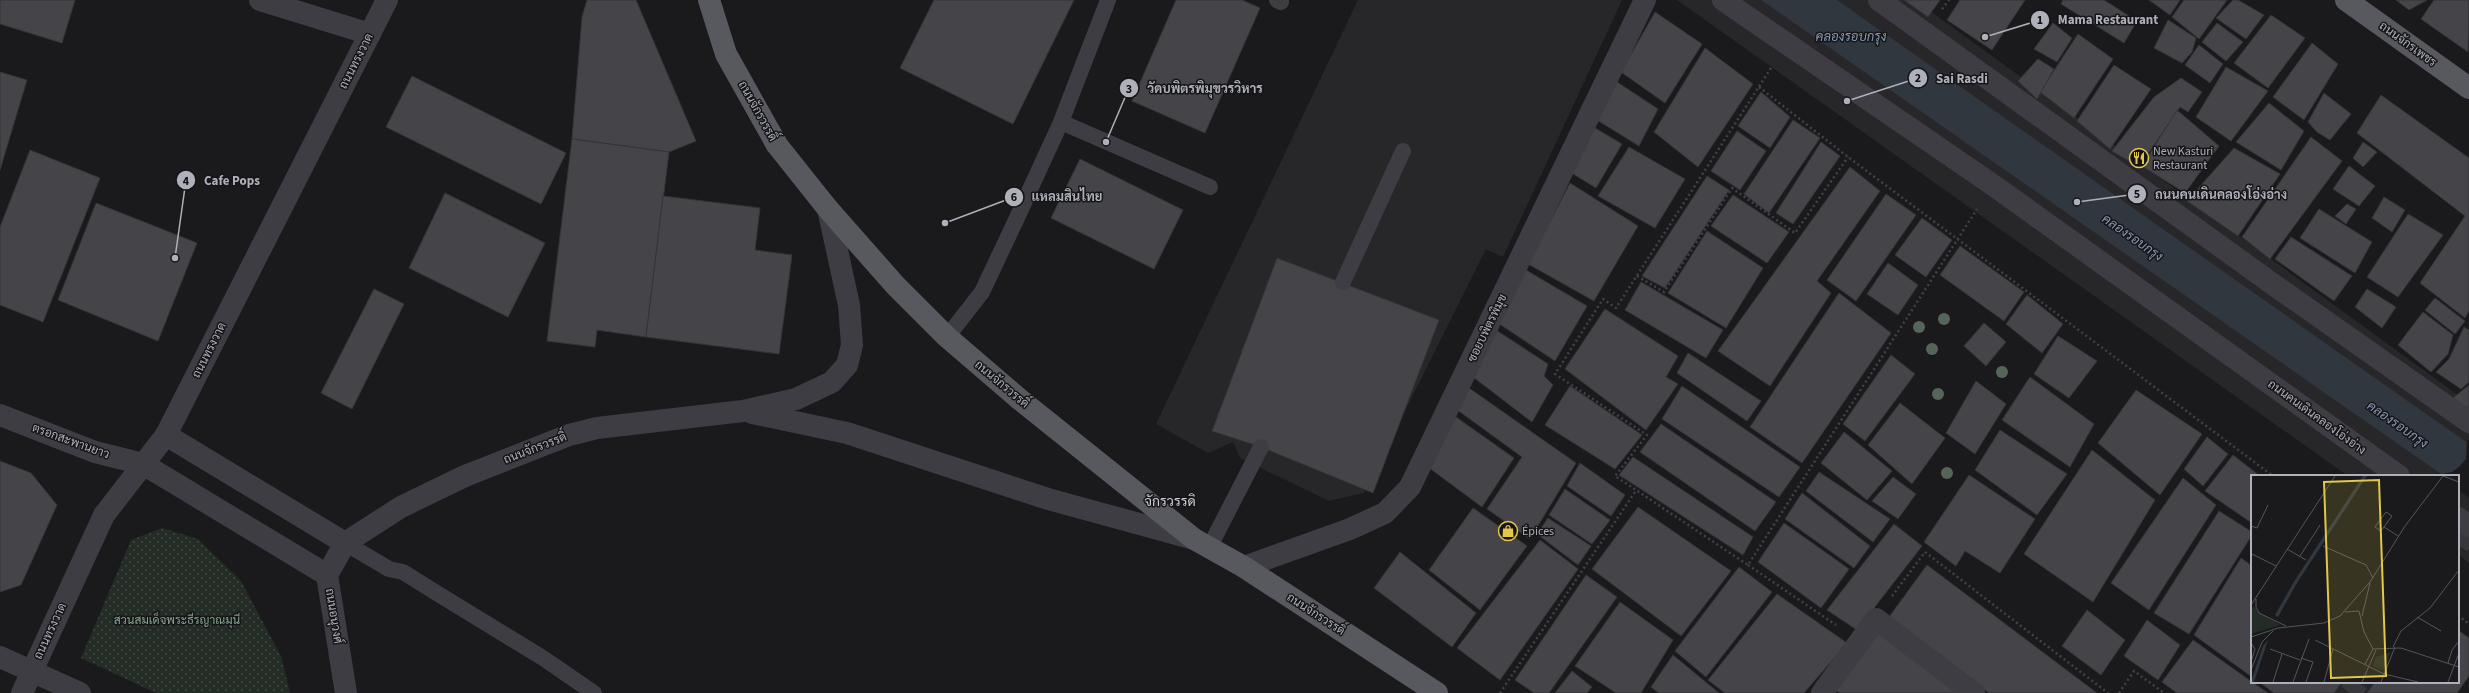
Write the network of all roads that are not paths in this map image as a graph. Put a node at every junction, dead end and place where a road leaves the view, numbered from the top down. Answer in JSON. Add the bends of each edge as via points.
{"nodes":[{"id":1,"x":260,"y":0,"type":"edge"},
{"id":2,"x":387,"y":0,"type":"edge"},
{"id":3,"x":709,"y":0,"type":"edge"},
{"id":4,"x":1108,"y":0,"type":"edge"},
{"id":5,"x":1645,"y":0,"type":"edge"},
{"id":6,"x":1723,"y":0,"type":"edge"},
{"id":7,"x":1879,"y":0,"type":"edge"},
{"id":8,"x":2346,"y":0,"type":"edge"},
{"id":9,"x":370,"y":34,"type":"junction"},
{"id":10,"x":2469,"y":88,"type":"edge"},
{"id":11,"x":1061,"y":122,"type":"junction"},
{"id":12,"x":1403,"y":151,"type":"dead end"},
{"id":13,"x":1210,"y":186,"type":"dead end"},
{"id":14,"x":828,"y":209,"type":"junction"},
{"id":15,"x":1343,"y":282,"type":"dead end"},
{"id":16,"x":947,"y":337,"type":"junction"},
{"id":17,"x":743,"y":411,"type":"junction"},
{"id":18,"x":0,"y":415,"type":"edge"},
{"id":19,"x":2469,"y":422,"type":"edge"},
{"id":20,"x":166,"y":435,"type":"junction"},
{"id":21,"x":1261,"y":447,"type":"dead end"},
{"id":22,"x":143,"y":464,"type":"junction"},
{"id":23,"x":2398,"y":475,"type":"edge"},
{"id":24,"x":2459,"y":519,"type":"edge"},
{"id":25,"x":2469,"y":526,"type":"edge"},
{"id":26,"x":345,"y":543,"type":"junction"},
{"id":27,"x":1202,"y":543,"type":"junction"},
{"id":28,"x":1244,"y":567,"type":"junction"},
{"id":29,"x":327,"y":575,"type":"junction"},
{"id":30,"x":0,"y":657,"type":"edge"},
{"id":31,"x":31,"y":670,"type":"junction"},
{"id":32,"x":22,"y":693,"type":"edge"},
{"id":33,"x":80,"y":693,"type":"edge"},
{"id":34,"x":346,"y":693,"type":"edge"},
{"id":35,"x":594,"y":693,"type":"edge"},
{"id":36,"x":1437,"y":693,"type":"edge"},
{"id":37,"x":1822,"y":693,"type":"edge"},
{"id":38,"x":1974,"y":693,"type":"edge"}],
"edges":[{"from":1,"to":9,"type":"street"},
{"from":2,"to":9,"type":"street","name":"ถนนทรงวาด"},
{"from":3,"to":14,"type":"main road","name":"ถนนจักรวรรดิ์","via":[[726,54],[777,145]]},
{"from":4,"to":11,"type":"lane"},
{"from":5,"to":28,"type":"street","name":"ซอยบพิตรพิมุข","via":[[1410,487],[1385,513],[1350,529]]},
{"from":6,"to":23,"type":"street","name":"ถนนคนเดินคลองโอ่งอ่าง","via":[[1993,185]]},
{"from":7,"to":19,"type":"street","via":[[2274,285]]},
{"from":8,"to":10,"type":"main road","name":"ถนนจักรเพชร"},
{"from":9,"to":20,"type":"street","name":"ถนนทรงวาด"},
{"from":11,"to":13,"type":"lane"},
{"from":11,"to":16,"type":"lane","via":[[982,292]]},
{"from":12,"to":15,"type":"lane"},
{"from":14,"to":16,"type":"main road","name":"ถนนจักรวรรดิ์","via":[[895,285]]},
{"from":14,"to":17,"type":"street","name":"ถนนจักรวรรดิ์","via":[[849,305],[852,345],[847,365],[832,382],[796,399]]},
{"from":16,"to":27,"type":"main road","name":"ถนนจักรวรรดิ์","via":[[1018,398]]},
{"from":17,"to":26,"type":"street","name":"ถนนจักรวรรดิ์","via":[[597,428],[569,435],[458,479],[402,507]]},
{"from":17,"to":27,"type":"street","name":"ถนนจักรวรรดิ์","via":[[847,433],[1048,499]]},
{"from":18,"to":22,"type":"street","name":"ตรอกสะพานยาว","via":[[95,452]]},
{"from":20,"to":22,"type":"street","name":"ถนนทรงวาด"},
{"from":20,"to":26,"type":"street"},
{"from":21,"to":27,"type":"lane"},
{"from":22,"to":29,"type":"street","name":"ตรอกสะพานยาว"},
{"from":22,"to":31,"type":"street","name":"ถนนทรงวาด","via":[[104,515]]},
{"from":24,"to":25,"type":"street"},
{"from":26,"to":29,"type":"street","name":"ถนนอนุวงศ์"},
{"from":26,"to":35,"type":"lane","via":[[389,569],[403,572],[543,658]]},
{"from":27,"to":28,"type":"main road","name":"ถนนจักรวรรดิ์"},
{"from":28,"to":36,"type":"main road","name":"ถนนจักรวรรดิ์"},
{"from":29,"to":34,"type":"street","name":"ถนนอนุวงศ์"},
{"from":30,"to":31,"type":"street"},
{"from":31,"to":32,"type":"street","name":"ถนนทรงวาด"},
{"from":31,"to":33,"type":"street"},
{"from":37,"to":38,"type":"street","via":[[1876,619]]}]}
